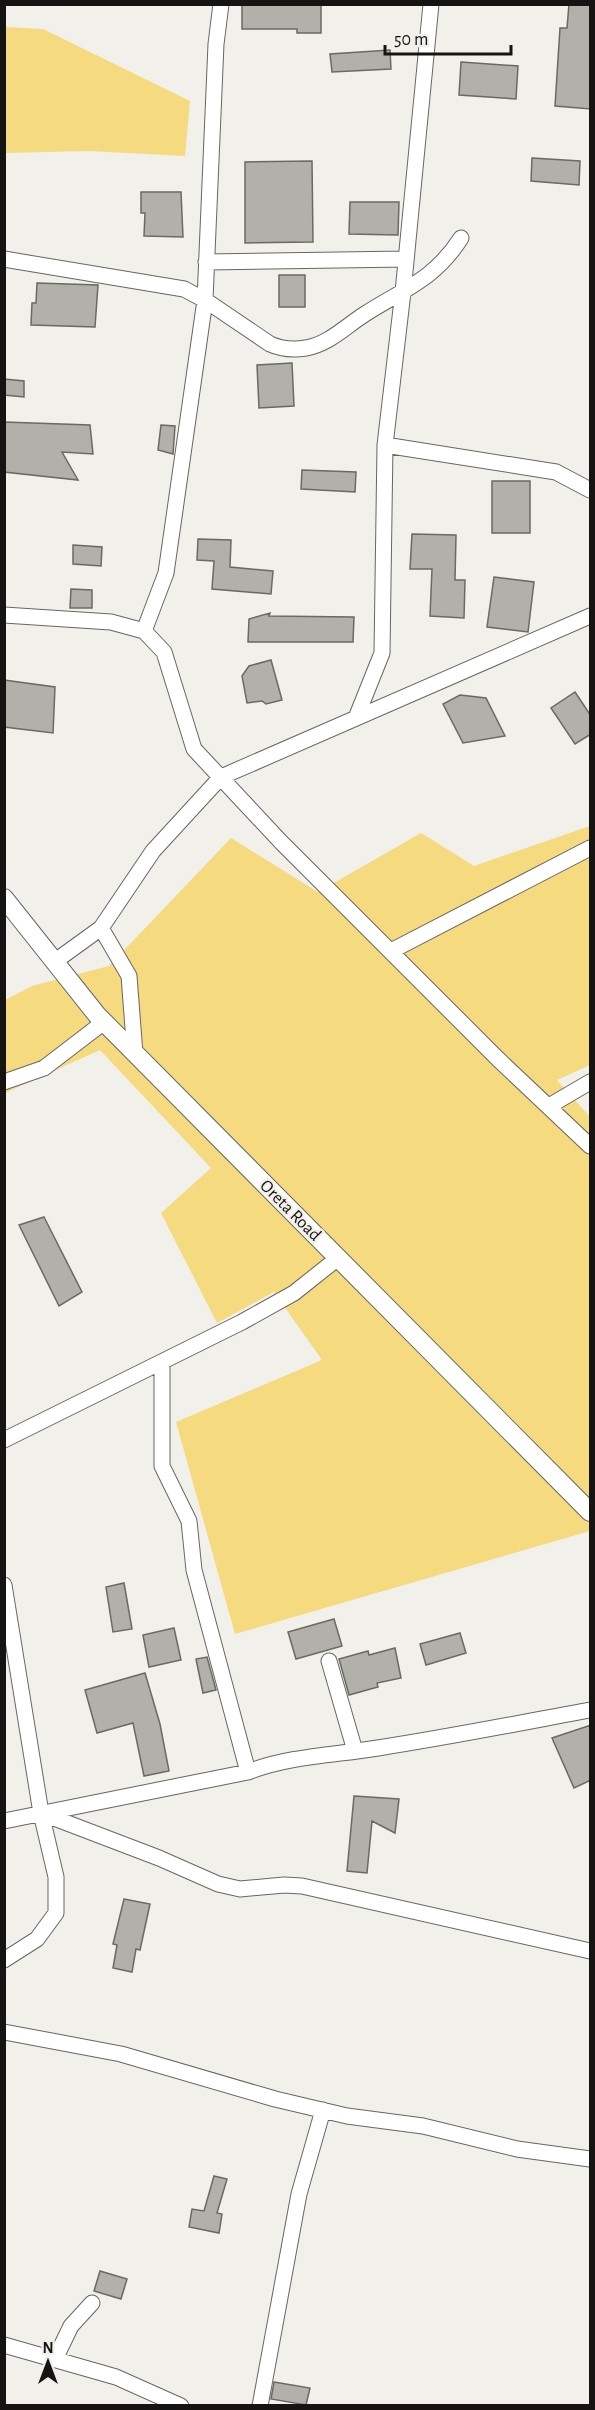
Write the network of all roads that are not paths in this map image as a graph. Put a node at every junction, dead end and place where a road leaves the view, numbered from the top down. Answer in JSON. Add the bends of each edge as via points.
{"nodes":[{"id":1,"x":221,"y":4,"type":"edge"},
{"id":2,"x":431,"y":4,"type":"edge"},
{"id":3,"x":461,"y":238,"type":"dead end"},
{"id":4,"x":4,"y":259,"type":"edge"},
{"id":5,"x":406,"y":259,"type":"junction"},
{"id":6,"x":206,"y":262,"type":"junction"},
{"id":7,"x":403,"y":292,"type":"junction"},
{"id":8,"x":205,"y":300,"type":"junction"},
{"id":9,"x":385,"y":445,"type":"junction"},
{"id":10,"x":591,"y":490,"type":"edge"},
{"id":11,"x":4,"y":615,"type":"edge"},
{"id":12,"x":591,"y":616,"type":"edge"},
{"id":13,"x":144,"y":631,"type":"junction"},
{"id":14,"x":356,"y":718,"type":"junction"},
{"id":15,"x":221,"y":777,"type":"junction"},
{"id":16,"x":591,"y":848,"type":"edge"},
{"id":17,"x":4,"y":898,"type":"edge"},
{"id":18,"x":101,"y":928,"type":"junction"},
{"id":19,"x":391,"y":951,"type":"junction"},
{"id":20,"x":54,"y":962,"type":"junction"},
{"id":21,"x":104,"y":1022,"type":"junction"},
{"id":22,"x":135,"y":1054,"type":"junction"},
{"id":23,"x":4,"y":1082,"type":"edge"},
{"id":24,"x":591,"y":1082,"type":"edge"},
{"id":25,"x":549,"y":1106,"type":"junction"},
{"id":26,"x":591,"y":1146,"type":"edge"},
{"id":27,"x":338,"y":1258,"type":"junction"},
{"id":28,"x":162,"y":1362,"type":"junction"},
{"id":29,"x":4,"y":1440,"type":"edge"},
{"id":30,"x":591,"y":1512,"type":"edge"},
{"id":31,"x":4,"y":1585,"type":"edge"},
{"id":32,"x":329,"y":1660,"type":"dead end"},
{"id":33,"x":591,"y":1710,"type":"edge"},
{"id":34,"x":355,"y":1751,"type":"junction"},
{"id":35,"x":248,"y":1772,"type":"junction"},
{"id":36,"x":41,"y":1813,"type":"junction"},
{"id":37,"x":4,"y":1821,"type":"edge"},
{"id":38,"x":591,"y":1951,"type":"edge"},
{"id":39,"x":4,"y":1960,"type":"edge"},
{"id":40,"x":4,"y":2032,"type":"edge"},
{"id":41,"x":323,"y":2110,"type":"junction"},
{"id":42,"x":591,"y":2159,"type":"edge"},
{"id":43,"x":92,"y":2303,"type":"dead end"},
{"id":44,"x":4,"y":2345,"type":"edge"},
{"id":45,"x":55,"y":2359,"type":"junction"},
{"id":46,"x":181,"y":2406,"type":"edge"},
{"id":47,"x":260,"y":2406,"type":"edge"}],
"edges":[{"from":1,"to":6,"type":"street"},
{"from":2,"to":5,"type":"street"},
{"from":3,"to":7,"type":"street","via":[[436,269]]},
{"from":4,"to":8,"type":"street","via":[[184,289]]},
{"from":5,"to":6,"type":"street"},
{"from":5,"to":7,"type":"street"},
{"from":6,"to":8,"type":"street"},
{"from":7,"to":8,"type":"street","via":[[331,339],[307,348],[290,349],[270,344]]},
{"from":7,"to":9,"type":"street"},
{"from":8,"to":13,"type":"street","via":[[166,573]]},
{"from":9,"to":10,"type":"street","via":[[556,472]]},
{"from":9,"to":14,"type":"street","via":[[382,653]]},
{"from":11,"to":13,"type":"street","via":[[111,622]]},
{"from":12,"to":14,"type":"street"},
{"from":13,"to":15,"type":"street","via":[[164,652],[194,749]]},
{"from":14,"to":15,"type":"street"},
{"from":15,"to":18,"type":"street","via":[[153,851]]},
{"from":15,"to":19,"type":"street"},
{"from":16,"to":19,"type":"street"},
{"from":17,"to":20,"type":"street","name":"Oreta Road"},
{"from":18,"to":20,"type":"street"},
{"from":18,"to":22,"type":"street","via":[[129,976]]},
{"from":19,"to":25,"type":"street"},
{"from":20,"to":21,"type":"street","name":"Oreta Road"},
{"from":21,"to":22,"type":"street","name":"Oreta Road"},
{"from":21,"to":23,"type":"street","via":[[44,1068]]},
{"from":22,"to":27,"type":"street","name":"Oreta Road"},
{"from":24,"to":25,"type":"street"},
{"from":25,"to":26,"type":"street"},
{"from":27,"to":28,"type":"street","via":[[294,1293]]},
{"from":27,"to":30,"type":"street","name":"Oreta Road"},
{"from":28,"to":29,"type":"street"},
{"from":28,"to":35,"type":"street","via":[[162,1466],[189,1521],[194,1570]]},
{"from":31,"to":36,"type":"street"},
{"from":32,"to":34,"type":"street"},
{"from":33,"to":34,"type":"street"},
{"from":34,"to":35,"type":"street","via":[[306,1757]]},
{"from":35,"to":36,"type":"street"},
{"from":36,"to":37,"type":"street"},
{"from":36,"to":38,"type":"street","via":[[218,1884],[240,1888],[302,1886]]},
{"from":36,"to":39,"type":"street","via":[[56,1877],[56,1913],[37,1939]]},
{"from":40,"to":41,"type":"street","via":[[121,2054]]},
{"from":41,"to":42,"type":"street","via":[[423,2126],[517,2149]]},
{"from":41,"to":47,"type":"street","via":[[300,2194]]},
{"from":43,"to":45,"type":"street","via":[[71,2326]]},
{"from":44,"to":45,"type":"street"},
{"from":45,"to":46,"type":"street","via":[[116,2377]]}]}
